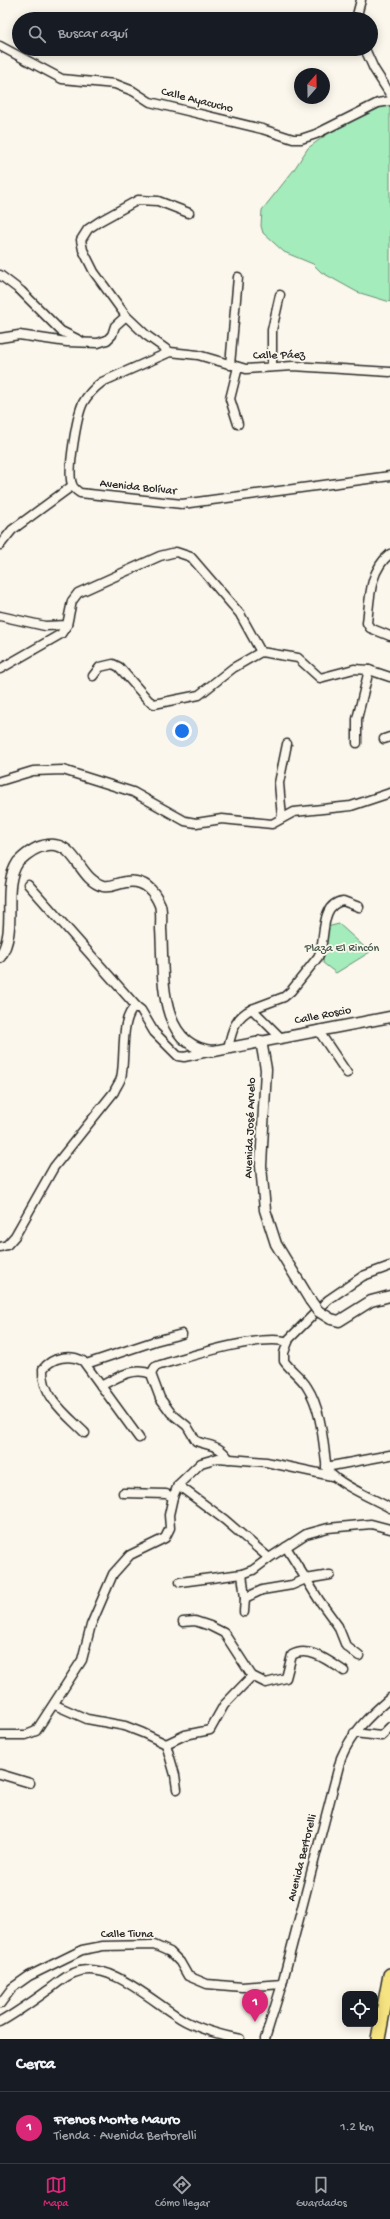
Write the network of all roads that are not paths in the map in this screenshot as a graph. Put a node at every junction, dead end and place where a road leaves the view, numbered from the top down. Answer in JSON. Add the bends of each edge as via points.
{"nodes":[{"id":1,"x":361,"y":0,"type":"edge"},
{"id":2,"x":358,"y":12,"type":"edge"},
{"id":3,"x":0,"y":46,"type":"edge"},
{"id":4,"x":12,"y":53,"type":"edge"},
{"id":5,"x":18,"y":56,"type":"edge"},
{"id":6,"x":368,"y":56,"type":"edge"},
{"id":7,"x":390,"y":82,"type":"edge"},
{"id":8,"x":388,"y":92,"type":"edge"},
{"id":9,"x":390,"y":101,"type":"edge"},
{"id":10,"x":189,"y":213,"type":"dead end"},
{"id":11,"x":0,"y":275,"type":"edge"},
{"id":12,"x":238,"y":277,"type":"dead end"},
{"id":13,"x":280,"y":295,"type":"dead end"},
{"id":14,"x":126,"y":316,"type":"junction"},
{"id":15,"x":2,"y":338,"type":"edge"},
{"id":16,"x":83,"y":342,"type":"junction"},
{"id":17,"x":0,"y":346,"type":"edge"},
{"id":18,"x":170,"y":352,"type":"junction"},
{"id":19,"x":234,"y":366,"type":"junction"},
{"id":20,"x":272,"y":366,"type":"junction"},
{"id":21,"x":390,"y":372,"type":"edge"},
{"id":22,"x":238,"y":424,"type":"dead end"},
{"id":23,"x":390,"y":476,"type":"edge"},
{"id":24,"x":72,"y":486,"type":"junction"},
{"id":25,"x":0,"y":544,"type":"edge"},
{"id":26,"x":390,"y":554,"type":"edge"},
{"id":27,"x":0,"y":616,"type":"edge"},
{"id":28,"x":66,"y":625,"type":"junction"},
{"id":29,"x":390,"y":636,"type":"edge"},
{"id":30,"x":261,"y":652,"type":"junction"},
{"id":31,"x":0,"y":669,"type":"edge"},
{"id":32,"x":369,"y":670,"type":"junction"},
{"id":33,"x":94,"y":676,"type":"dead end"},
{"id":34,"x":390,"y":677,"type":"edge"},
{"id":35,"x":357,"y":743,"type":"dead end"},
{"id":36,"x":287,"y":744,"type":"dead end"},
{"id":37,"x":0,"y":781,"type":"edge"},
{"id":38,"x":390,"y":793,"type":"edge"},
{"id":39,"x":282,"y":818,"type":"junction"},
{"id":40,"x":28,"y":884,"type":"dead end"},
{"id":41,"x":358,"y":907,"type":"dead end"},
{"id":42,"x":0,"y":957,"type":"edge"},
{"id":43,"x":136,"y":1006,"type":"junction"},
{"id":44,"x":252,"y":1009,"type":"junction"},
{"id":45,"x":390,"y":1017,"type":"edge"},
{"id":46,"x":318,"y":1030,"type":"junction"},
{"id":47,"x":280,"y":1037,"type":"junction"},
{"id":48,"x":261,"y":1041,"type":"junction"},
{"id":49,"x":228,"y":1048,"type":"junction"},
{"id":50,"x":214,"y":1051,"type":"junction"},
{"id":51,"x":347,"y":1073,"type":"dead end"},
{"id":52,"x":0,"y":1247,"type":"edge"},
{"id":53,"x":390,"y":1266,"type":"edge"},
{"id":54,"x":390,"y":1296,"type":"edge"},
{"id":55,"x":182,"y":1334,"type":"dead end"},
{"id":56,"x":288,"y":1342,"type":"junction"},
{"id":57,"x":86,"y":1364,"type":"junction"},
{"id":58,"x":151,"y":1374,"type":"junction"},
{"id":59,"x":101,"y":1386,"type":"junction"},
{"id":60,"x":85,"y":1433,"type":"dead end"},
{"id":61,"x":138,"y":1438,"type":"dead end"},
{"id":62,"x":390,"y":1455,"type":"edge"},
{"id":63,"x":229,"y":1459,"type":"junction"},
{"id":64,"x":326,"y":1467,"type":"junction"},
{"id":65,"x":332,"y":1476,"type":"junction"},
{"id":66,"x":178,"y":1485,"type":"junction"},
{"id":67,"x":123,"y":1493,"type":"dead end"},
{"id":68,"x":173,"y":1497,"type":"junction"},
{"id":69,"x":390,"y":1508,"type":"edge"},
{"id":70,"x":390,"y":1528,"type":"edge"},
{"id":71,"x":286,"y":1547,"type":"junction"},
{"id":72,"x":269,"y":1558,"type":"junction"},
{"id":73,"x":242,"y":1574,"type":"junction"},
{"id":74,"x":330,"y":1575,"type":"dead end"},
{"id":75,"x":306,"y":1579,"type":"junction"},
{"id":76,"x":180,"y":1582,"type":"dead end"},
{"id":77,"x":245,"y":1598,"type":"junction"},
{"id":78,"x":244,"y":1612,"type":"dead end"},
{"id":79,"x":183,"y":1622,"type":"dead end"},
{"id":80,"x":359,"y":1656,"type":"dead end"},
{"id":81,"x":344,"y":1671,"type":"dead end"},
{"id":82,"x":252,"y":1676,"type":"junction"},
{"id":83,"x":390,"y":1698,"type":"edge"},
{"id":84,"x":55,"y":1705,"type":"junction"},
{"id":85,"x":390,"y":1728,"type":"edge"},
{"id":86,"x":354,"y":1733,"type":"junction"},
{"id":87,"x":0,"y":1735,"type":"edge"},
{"id":88,"x":166,"y":1744,"type":"junction"},
{"id":89,"x":0,"y":1774,"type":"edge"},
{"id":90,"x":30,"y":1783,"type":"dead end"},
{"id":91,"x":177,"y":1789,"type":"dead end"},
{"id":92,"x":390,"y":1975,"type":"edge"},
{"id":93,"x":282,"y":1984,"type":"junction"},
{"id":94,"x":0,"y":2004,"type":"edge"},
{"id":95,"x":0,"y":2022,"type":"edge"},
{"id":96,"x":240,"y":2039,"type":"edge"},
{"id":97,"x":265,"y":2039,"type":"edge"},
{"id":98,"x":378,"y":2039,"type":"edge"}],
"edges":[{"from":1,"to":2,"type":"street"},
{"from":3,"to":4,"type":"street","name":"Calle Ayacucho"},
{"from":5,"to":9,"type":"street","name":"Calle Ayacucho","via":[[62,80],[115,84],[133,91],[150,102],[293,139],[316,134],[378,103]]},
{"from":6,"to":8,"type":"street"},
{"from":7,"to":8,"type":"street"},
{"from":10,"to":14,"type":"street","via":[[158,202],[138,200],[88,229],[81,240],[94,272]]},
{"from":11,"to":16,"type":"street","via":[[21,291],[61,331]]},
{"from":12,"to":19,"type":"street"},
{"from":13,"to":20,"type":"street","via":[[272,330]]},
{"from":14,"to":16,"type":"street","via":[[115,326],[107,340],[98,343]]},
{"from":14,"to":18,"type":"street","via":[[146,336]]},
{"from":15,"to":16,"type":"street","via":[[19,335]]},
{"from":15,"to":17,"type":"street"},
{"from":18,"to":19,"type":"street","name":"Calle Páez","via":[[198,355]]},
{"from":18,"to":24,"type":"street","via":[[114,376],[92,390],[83,403],[76,427],[70,477]]},
{"from":19,"to":20,"type":"street","name":"Calle Páez","via":[[246,369]]},
{"from":19,"to":22,"type":"street","via":[[230,398]]},
{"from":20,"to":21,"type":"street","name":"Calle Páez"},
{"from":23,"to":24,"type":"street","name":"Avenida Bolívar","via":[[182,504],[80,493]]},
{"from":24,"to":25,"type":"street","via":[[12,530]]},
{"from":26,"to":29,"type":"street","via":[[372,579],[367,623],[370,628]]},
{"from":27,"to":28,"type":"street","via":[[45,626]]},
{"from":28,"to":30,"type":"street","via":[[72,601],[78,593],[160,556],[176,552],[191,557],[240,614]]},
{"from":28,"to":31,"type":"street","via":[[61,634]]},
{"from":30,"to":32,"type":"street","via":[[298,658],[320,678],[354,669]]},
{"from":30,"to":33,"type":"street","via":[[233,668],[198,696],[154,704],[113,664],[100,667]]},
{"from":32,"to":34,"type":"street"},
{"from":32,"to":35,"type":"street","via":[[357,719]]},
{"from":36,"to":39,"type":"street","via":[[279,783]]},
{"from":37,"to":39,"type":"street","via":[[33,771],[63,770],[133,792],[196,824],[222,819],[272,824]]},
{"from":38,"to":39,"type":"street","via":[[351,806],[294,812]]},
{"from":40,"to":43,"type":"street"},
{"from":41,"to":44,"type":"street","via":[[343,901],[335,904],[324,925],[321,952],[318,957],[291,991],[278,1000]]},
{"from":42,"to":50,"type":"street","via":[[8,935],[6,881],[10,873],[18,862],[38,846],[58,844],[66,848],[84,873],[103,886],[138,882],[149,887],[160,906],[166,1006],[178,1033],[194,1047]]},
{"from":43,"to":50,"type":"street","via":[[154,1032],[178,1056]]},
{"from":43,"to":52,"type":"street","via":[[130,1010],[121,1079],[114,1092],[54,1167],[15,1236],[7,1245]]},
{"from":44,"to":47,"type":"street"},
{"from":44,"to":49,"type":"street","via":[[235,1022]]},
{"from":45,"to":46,"type":"street","name":"Calle Roscio"},
{"from":46,"to":47,"type":"street","name":"Calle Roscio"},
{"from":46,"to":51,"type":"street"},
{"from":47,"to":48,"type":"street","name":"Calle Roscio"},
{"from":48,"to":49,"type":"street","name":"Calle Roscio"},
{"from":48,"to":54,"type":"street","name":"Avenida José Arvelo","bridge":true,"via":[[266,1069],[261,1166],[265,1210],[276,1244],[318,1311],[331,1319],[339,1321],[370,1301]]},
{"from":49,"to":50,"type":"street","name":"Calle Roscio"},
{"from":53,"to":56,"type":"street","via":[[363,1276],[336,1294]]},
{"from":55,"to":57,"type":"street"},
{"from":56,"to":58,"type":"street","via":[[270,1340],[216,1349],[160,1365],[155,1367]]},
{"from":56,"to":64,"type":"street","via":[[284,1361],[313,1396]]},
{"from":57,"to":59,"type":"street"},
{"from":57,"to":60,"type":"street","via":[[74,1357],[60,1358],[43,1368],[45,1385],[58,1405]]},
{"from":58,"to":59,"type":"street","via":[[139,1370]]},
{"from":58,"to":63,"type":"street","via":[[162,1402],[186,1426],[196,1441],[215,1445]]},
{"from":59,"to":61,"type":"street"},
{"from":62,"to":64,"type":"street"},
{"from":63,"to":65,"type":"street","via":[[266,1462]]},
{"from":63,"to":66,"type":"street","via":[[218,1458],[201,1463]]},
{"from":64,"to":65,"type":"street"},
{"from":65,"to":69,"type":"street"},
{"from":66,"to":68,"type":"street"},
{"from":66,"to":72,"type":"street","via":[[226,1520]]},
{"from":67,"to":68,"type":"street","via":[[166,1494]]},
{"from":68,"to":84,"type":"street","via":[[169,1516],[170,1528],[165,1538],[130,1555],[113,1574],[91,1625],[82,1660]]},
{"from":70,"to":71,"type":"street","via":[[371,1524],[328,1528],[306,1534]]},
{"from":71,"to":72,"type":"street"},
{"from":71,"to":75,"type":"street"},
{"from":72,"to":73,"type":"street"},
{"from":73,"to":76,"type":"street"},
{"from":73,"to":77,"type":"street"},
{"from":74,"to":75,"type":"street"},
{"from":75,"to":77,"type":"street","via":[[292,1585],[262,1590]]},
{"from":75,"to":80,"type":"street","via":[[338,1626],[346,1646]]},
{"from":77,"to":78,"type":"street"},
{"from":79,"to":82,"type":"street","via":[[195,1621],[224,1633]]},
{"from":81,"to":82,"type":"street","via":[[323,1657],[298,1652],[292,1655],[286,1678],[266,1683]]},
{"from":82,"to":88,"type":"street","via":[[224,1705],[210,1730],[185,1735]]},
{"from":83,"to":86,"type":"street","name":"Avenida Bertorelli"},
{"from":84,"to":87,"type":"street","via":[[36,1731],[26,1735]]},
{"from":84,"to":88,"type":"street","via":[[87,1719],[125,1726]]},
{"from":85,"to":86,"type":"street","via":[[381,1736]]},
{"from":86,"to":93,"type":"street","name":"Avenida Bertorelli","via":[[341,1758]]},
{"from":88,"to":91,"type":"street"},
{"from":89,"to":90,"type":"street"},
{"from":92,"to":98,"type":"main road"},
{"from":93,"to":94,"type":"street","name":"Calle Tiuna","via":[[242,1987],[207,1984],[188,1976],[170,1952],[154,1945],[103,1946],[82,1950],[29,1976],[12,1988]]},
{"from":93,"to":97,"type":"street","name":"Avenida Bertorelli"},
{"from":95,"to":96,"type":"street","via":[[25,2008],[74,1973],[98,1970],[120,1979],[187,2022]]}]}
